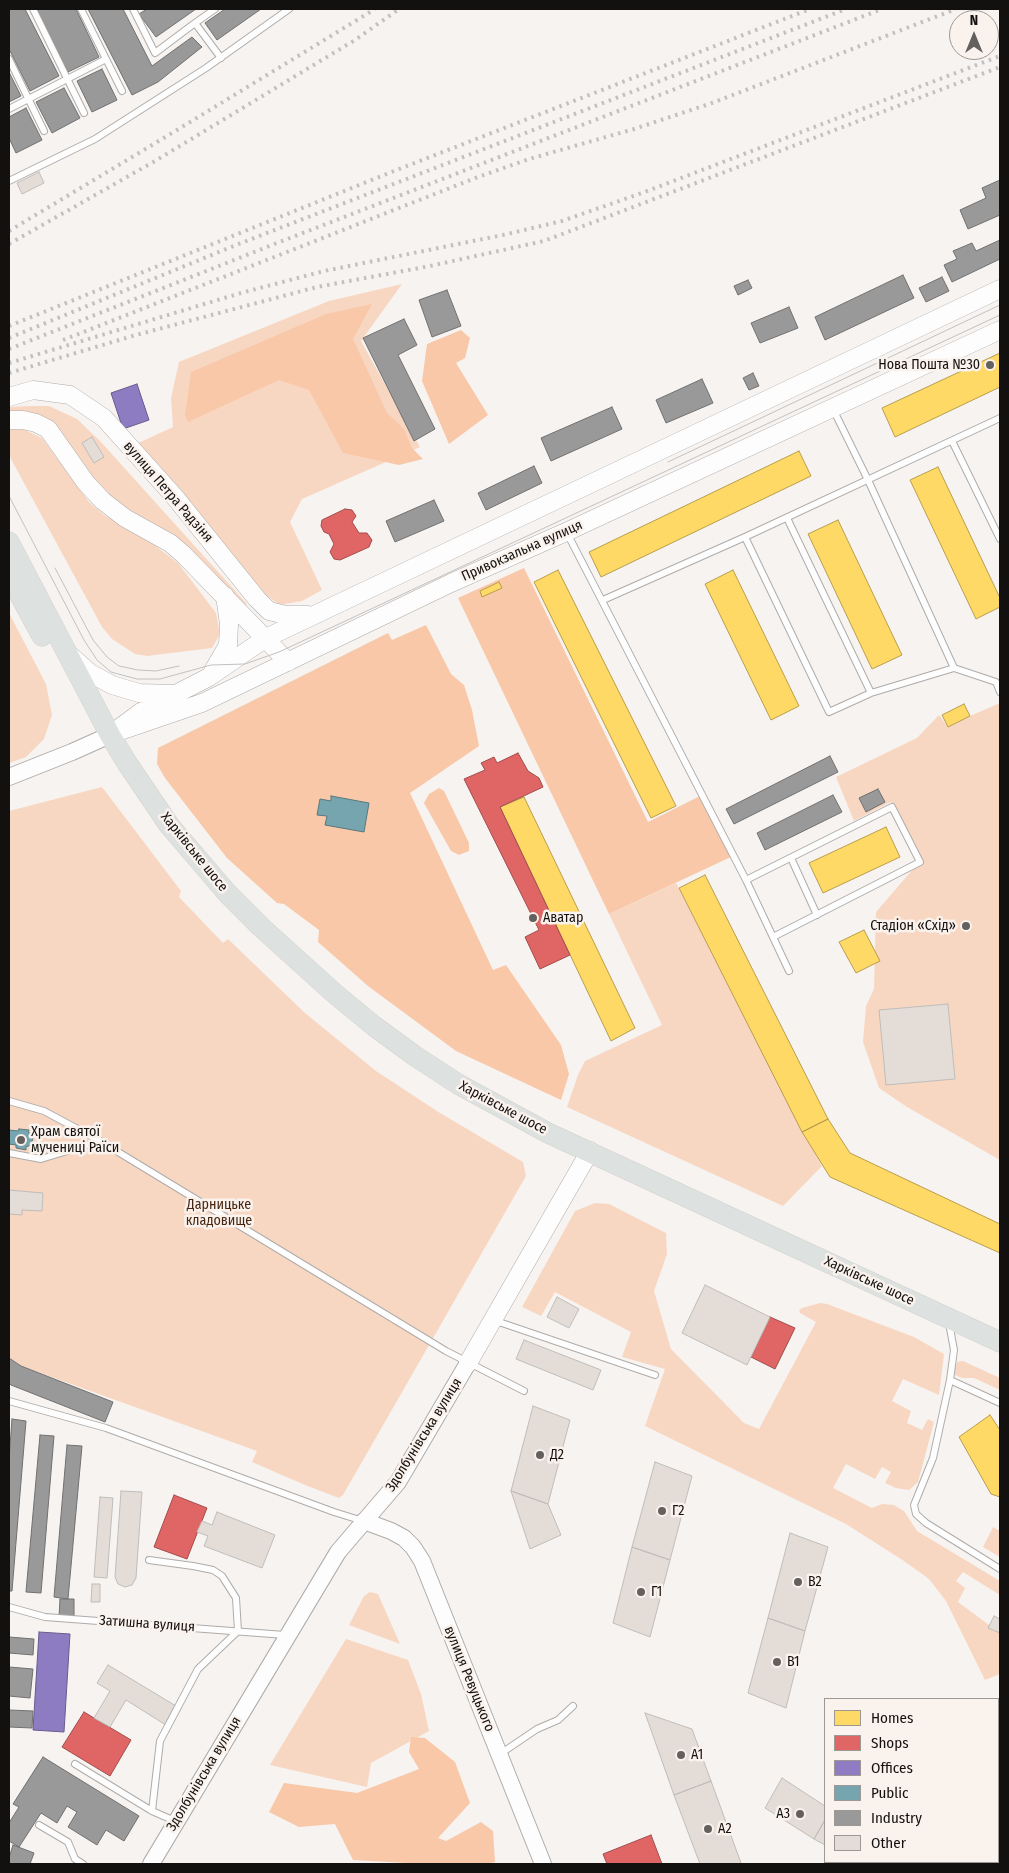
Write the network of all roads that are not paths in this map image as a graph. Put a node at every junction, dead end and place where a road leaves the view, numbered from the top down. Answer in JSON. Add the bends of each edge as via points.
{"nodes":[{"id":1,"x":33,"y":9,"type":"edge"},
{"id":2,"x":81,"y":9,"type":"edge"},
{"id":3,"x":133,"y":9,"type":"edge"},
{"id":4,"x":215,"y":9,"type":"edge"},
{"id":5,"x":288,"y":9,"type":"edge"},
{"id":6,"x":195,"y":24,"type":"junction"},
{"id":7,"x":221,"y":58,"type":"junction"},
{"id":8,"x":9,"y":59,"type":"edge"},
{"id":9,"x":106,"y":60,"type":"junction"},
{"id":10,"x":122,"y":91,"type":"dead end"},
{"id":11,"x":9,"y":109,"type":"edge"},
{"id":12,"x":84,"y":113,"type":"dead end"},
{"id":13,"x":44,"y":131,"type":"dead end"},
{"id":14,"x":9,"y":180,"type":"edge"},
{"id":15,"x":1000,"y":289,"type":"edge"},
{"id":16,"x":1000,"y":330,"type":"edge"},
{"id":17,"x":9,"y":397,"type":"edge"},
{"id":18,"x":833,"y":408,"type":"junction"},
{"id":19,"x":1000,"y":418,"type":"edge"},
{"id":20,"x":9,"y":420,"type":"edge"},
{"id":21,"x":952,"y":441,"type":"junction"},
{"id":22,"x":868,"y":480,"type":"junction"},
{"id":23,"x":786,"y":518,"type":"junction"},
{"id":24,"x":566,"y":532,"type":"junction"},
{"id":25,"x":745,"y":537,"type":"junction"},
{"id":26,"x":1000,"y":539,"type":"edge"},
{"id":27,"x":9,"y":542,"type":"edge"},
{"id":28,"x":9,"y":575,"type":"edge"},
{"id":29,"x":226,"y":596,"type":"junction"},
{"id":30,"x":603,"y":600,"type":"junction"},
{"id":31,"x":314,"y":615,"type":"junction"},
{"id":32,"x":266,"y":638,"type":"junction"},
{"id":33,"x":64,"y":650,"type":"junction"},
{"id":34,"x":288,"y":662,"type":"junction"},
{"id":35,"x":954,"y":668,"type":"junction"},
{"id":36,"x":209,"y":677,"type":"junction"},
{"id":37,"x":1000,"y":692,"type":"edge"},
{"id":38,"x":871,"y":693,"type":"junction"},
{"id":39,"x":175,"y":694,"type":"junction"},
{"id":40,"x":110,"y":734,"type":"junction"},
{"id":41,"x":9,"y":777,"type":"edge"},
{"id":42,"x":791,"y":858,"type":"junction"},
{"id":43,"x":746,"y":880,"type":"junction"},
{"id":44,"x":817,"y":915,"type":"junction"},
{"id":45,"x":773,"y":937,"type":"junction"},
{"id":46,"x":789,"y":971,"type":"dead end"},
{"id":47,"x":9,"y":1101,"type":"edge"},
{"id":48,"x":100,"y":1141,"type":"junction"},
{"id":49,"x":590,"y":1151,"type":"junction"},
{"id":50,"x":9,"y":1153,"type":"edge"},
{"id":51,"x":948,"y":1317,"type":"junction"},
{"id":52,"x":493,"y":1320,"type":"junction"},
{"id":53,"x":1000,"y":1342,"type":"edge"},
{"id":54,"x":468,"y":1363,"type":"junction"},
{"id":55,"x":656,"y":1375,"type":"dead end"},
{"id":56,"x":950,"y":1380,"type":"junction"},
{"id":57,"x":524,"y":1391,"type":"dead end"},
{"id":58,"x":9,"y":1401,"type":"edge"},
{"id":59,"x":1000,"y":1403,"type":"edge"},
{"id":60,"x":364,"y":1521,"type":"junction"},
{"id":61,"x":148,"y":1560,"type":"dead end"},
{"id":62,"x":1000,"y":1569,"type":"edge"},
{"id":63,"x":9,"y":1607,"type":"edge"},
{"id":64,"x":238,"y":1631,"type":"junction"},
{"id":65,"x":287,"y":1636,"type":"junction"},
{"id":66,"x":573,"y":1706,"type":"dead end"},
{"id":67,"x":499,"y":1755,"type":"junction"},
{"id":68,"x":76,"y":1764,"type":"dead end"},
{"id":69,"x":152,"y":1811,"type":"junction"},
{"id":70,"x":176,"y":1821,"type":"junction"},
{"id":71,"x":40,"y":1825,"type":"dead end"},
{"id":72,"x":74,"y":1862,"type":"edge"},
{"id":73,"x":83,"y":1864,"type":"edge"},
{"id":74,"x":151,"y":1864,"type":"edge"},
{"id":75,"x":543,"y":1864,"type":"edge"}],
"edges":[{"from":1,"to":12,"type":"lane"},
{"from":2,"to":9,"type":"lane"},
{"from":3,"to":6,"type":"lane","via":[[155,53]]},
{"from":4,"to":6,"type":"lane"},
{"from":5,"to":7,"type":"lane"},
{"from":6,"to":7,"type":"lane"},
{"from":7,"to":14,"type":"lane","via":[[95,139]]},
{"from":8,"to":13,"type":"lane"},
{"from":9,"to":10,"type":"lane"},
{"from":9,"to":11,"type":"lane"},
{"from":15,"to":31,"type":"main road"},
{"from":16,"to":18,"type":"main road","name":"Привокзальна вулиця"},
{"from":17,"to":31,"type":"main road","name":"вулиця Петра Радзіня","via":[[33,390],[70,395],[104,418],[174,496],[269,611]]},
{"from":18,"to":22,"type":"lane"},
{"from":18,"to":24,"type":"main road","name":"Привокзальна вулиця"},
{"from":19,"to":21,"type":"lane"},
{"from":20,"to":29,"type":"main road","via":[[23,420],[48,429],[102,501],[170,543]]},
{"from":21,"to":22,"type":"lane"},
{"from":21,"to":26,"type":"lane"},
{"from":22,"to":23,"type":"lane"},
{"from":22,"to":35,"type":"lane"},
{"from":23,"to":25,"type":"lane"},
{"from":23,"to":38,"type":"lane"},
{"from":24,"to":30,"type":"lane"},
{"from":24,"to":34,"type":"main road","name":"Привокзальна вулиця"},
{"from":25,"to":30,"type":"lane"},
{"from":25,"to":38,"type":"lane","via":[[829,712]]},
{"from":27,"to":33,"type":"main road","name":"Харківське шосе"},
{"from":28,"to":40,"type":"main road","name":"Харківське шосе","via":[[88,719]]},
{"from":29,"to":32,"type":"main road"},
{"from":29,"to":36,"type":"main road","via":[[228,645]]},
{"from":30,"to":43,"type":"lane"},
{"from":31,"to":32,"type":"main road"},
{"from":32,"to":34,"type":"main road"},
{"from":32,"to":36,"type":"main road"},
{"from":33,"to":39,"type":"main road","via":[[90,673],[112,685],[139,693]]},
{"from":33,"to":40,"type":"main road","name":"Харківське шосе"},
{"from":34,"to":40,"type":"main road","name":"Привокзальна вулиця","via":[[202,703]]},
{"from":35,"to":37,"type":"lane","via":[[996,682]]},
{"from":35,"to":38,"type":"lane"},
{"from":36,"to":39,"type":"main road"},
{"from":39,"to":40,"type":"main road","via":[[140,712]]},
{"from":40,"to":41,"type":"street"},
{"from":40,"to":49,"type":"main road","name":"Харківське шосе","via":[[197,860],[261,928],[334,993],[408,1051],[458,1084]]},
{"from":42,"to":43,"type":"lane"},
{"from":42,"to":44,"type":"lane"},
{"from":42,"to":44,"type":"lane","via":[[892,807],[920,862]]},
{"from":43,"to":45,"type":"lane"},
{"from":44,"to":45,"type":"lane"},
{"from":45,"to":46,"type":"lane"},
{"from":47,"to":48,"type":"lane","via":[[44,1111]]},
{"from":48,"to":50,"type":"lane","via":[[41,1159]]},
{"from":48,"to":54,"type":"lane"},
{"from":49,"to":51,"type":"main road","name":"Харківське шосе"},
{"from":49,"to":52,"type":"main road","name":"Здолбунівська вулиця"},
{"from":51,"to":53,"type":"main road","name":"Харківське шосе"},
{"from":51,"to":56,"type":"lane","via":[[954,1350]]},
{"from":52,"to":54,"type":"main road","name":"Здолбунівська вулиця"},
{"from":52,"to":55,"type":"lane"},
{"from":54,"to":57,"type":"lane"},
{"from":54,"to":60,"type":"street","name":"Здолбунівська вулиця","via":[[398,1482]]},
{"from":56,"to":59,"type":"lane"},
{"from":56,"to":62,"type":"lane","via":[[933,1458],[914,1505],[916,1514]]},
{"from":58,"to":60,"type":"lane","via":[[106,1428]]},
{"from":60,"to":65,"type":"street","name":"Здолбунівська вулиця","via":[[338,1552]]},
{"from":60,"to":67,"type":"street","name":"вулиця Ревуцького","via":[[404,1538],[422,1561]]},
{"from":61,"to":64,"type":"lane","via":[[213,1570],[222,1576],[236,1598]]},
{"from":63,"to":64,"type":"lane","name":"Затишна вулиця","via":[[45,1617]]},
{"from":64,"to":65,"type":"lane","name":"Затишна вулиця"},
{"from":64,"to":69,"type":"lane","via":[[198,1669],[160,1741]]},
{"from":65,"to":70,"type":"street","name":"Здолбунівська вулиця"},
{"from":66,"to":67,"type":"lane","via":[[558,1720],[537,1729]]},
{"from":67,"to":75,"type":"street","name":"вулиця Ревуцького"},
{"from":68,"to":69,"type":"lane"},
{"from":69,"to":70,"type":"lane"},
{"from":70,"to":74,"type":"street","name":"Здолбунівська вулиця"},
{"from":71,"to":72,"type":"lane","via":[[68,1842]]},
{"from":72,"to":73,"type":"lane"}]}
